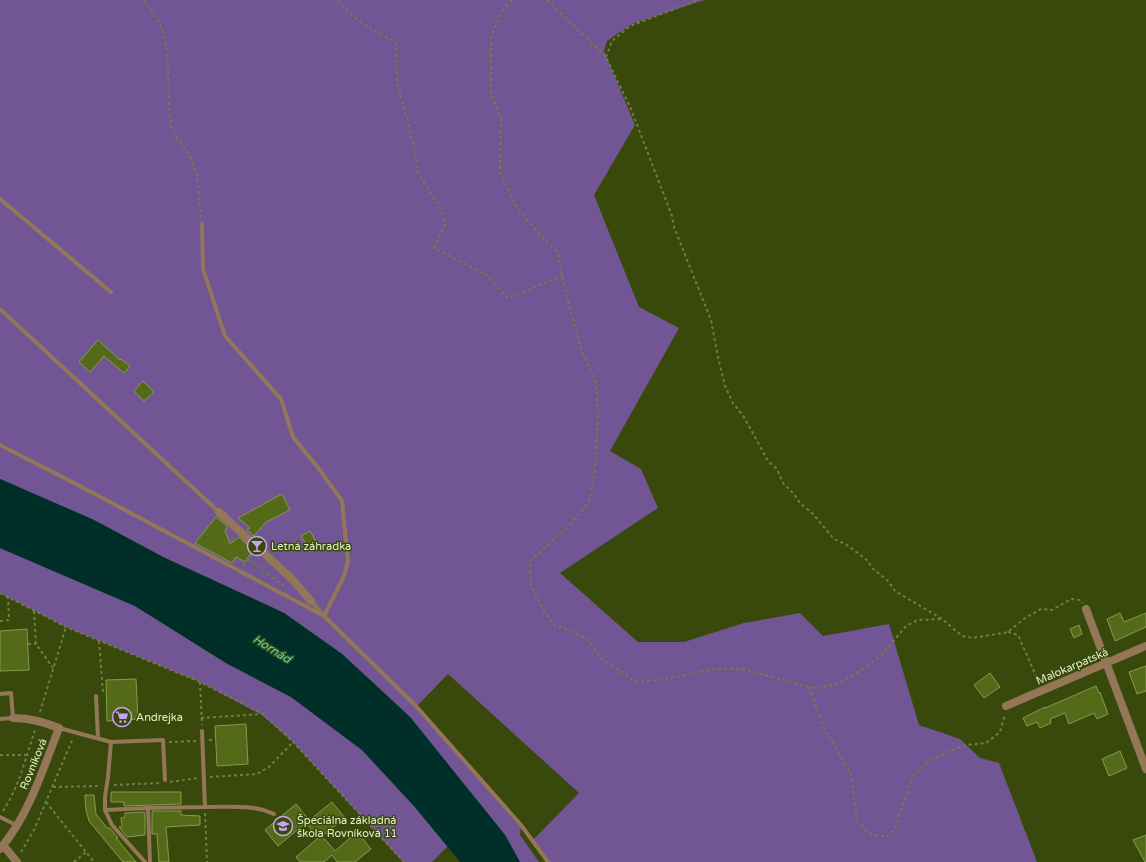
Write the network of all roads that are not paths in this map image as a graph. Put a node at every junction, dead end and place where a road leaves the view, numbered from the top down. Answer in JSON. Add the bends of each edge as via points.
{"nodes":[{"id":1,"x":0,"y":199,"type":"edge"},
{"id":2,"x":202,"y":224,"type":"road end"},
{"id":3,"x":111,"y":292,"type":"dead end"},
{"id":4,"x":0,"y":309,"type":"edge"},
{"id":5,"x":0,"y":445,"type":"edge"},
{"id":6,"x":219,"y":512,"type":"joint"},
{"id":7,"x":311,"y":601,"type":"joint"},
{"id":8,"x":1086,"y":609,"type":"road end"},
{"id":9,"x":324,"y":616,"type":"junction"},
{"id":10,"x":1146,"y":646,"type":"edge"},
{"id":11,"x":1106,"y":663,"type":"junction"},
{"id":12,"x":0,"y":694,"type":"edge"},
{"id":13,"x":96,"y":696,"type":"dead end"},
{"id":14,"x":1006,"y":706,"type":"road end"},
{"id":15,"x":13,"y":718,"type":"junction"},
{"id":16,"x":0,"y":719,"type":"edge"},
{"id":17,"x":59,"y":728,"type":"junction"},
{"id":18,"x":202,"y":731,"type":"road end"},
{"id":19,"x":98,"y":738,"type":"junction"},
{"id":20,"x":111,"y":742,"type":"junction"},
{"id":21,"x":1146,"y":769,"type":"edge"},
{"id":22,"x":165,"y":780,"type":"dead end"},
{"id":23,"x":205,"y":807,"type":"junction"},
{"id":24,"x":148,"y":808,"type":"junction"},
{"id":25,"x":105,"y":810,"type":"junction"},
{"id":26,"x":274,"y":814,"type":"dead end"},
{"id":27,"x":0,"y":817,"type":"edge"},
{"id":28,"x":16,"y":825,"type":"junction"},
{"id":29,"x":2,"y":847,"type":"edge"},
{"id":30,"x":16,"y":861,"type":"edge"},
{"id":31,"x":145,"y":862,"type":"edge"},
{"id":32,"x":150,"y":862,"type":"edge"},
{"id":33,"x":548,"y":862,"type":"edge"}],
"edges":[{"from":1,"to":3,"type":"lane"},
{"from":2,"to":9,"type":"lane","via":[[203,269],[225,336],[281,399],[293,437],[342,501],[348,560],[344,576]]},
{"from":4,"to":6,"type":"lane"},
{"from":5,"to":9,"type":"lane"},
{"from":6,"to":7,"type":"street","via":[[292,579]]},
{"from":7,"to":9,"type":"lane"},
{"from":8,"to":11,"type":"street"},
{"from":9,"to":33,"type":"lane","via":[[416,706],[520,825]]},
{"from":10,"to":11,"type":"street","name":"Malokarpatská"},
{"from":11,"to":14,"type":"street","name":"Malokarpatská"},
{"from":11,"to":21,"type":"street"},
{"from":12,"to":15,"type":"lane","via":[[11,693]]},
{"from":13,"to":19,"type":"lane"},
{"from":15,"to":16,"type":"lane"},
{"from":15,"to":17,"type":"street","name":"Rovníková","via":[[38,720]]},
{"from":17,"to":19,"type":"lane"},
{"from":17,"to":28,"type":"street","name":"Rovníková","via":[[38,782]]},
{"from":18,"to":23,"type":"lane"},
{"from":19,"to":20,"type":"lane"},
{"from":20,"to":22,"type":"lane","via":[[163,740]]},
{"from":20,"to":25,"type":"lane"},
{"from":23,"to":24,"type":"lane"},
{"from":23,"to":26,"type":"lane","via":[[253,807]]},
{"from":24,"to":25,"type":"lane"},
{"from":24,"to":32,"type":"lane"},
{"from":25,"to":31,"type":"lane","via":[[112,825]]},
{"from":27,"to":28,"type":"lane"},
{"from":28,"to":29,"type":"street","name":"Rovníková"},
{"from":29,"to":30,"type":"street"}]}
